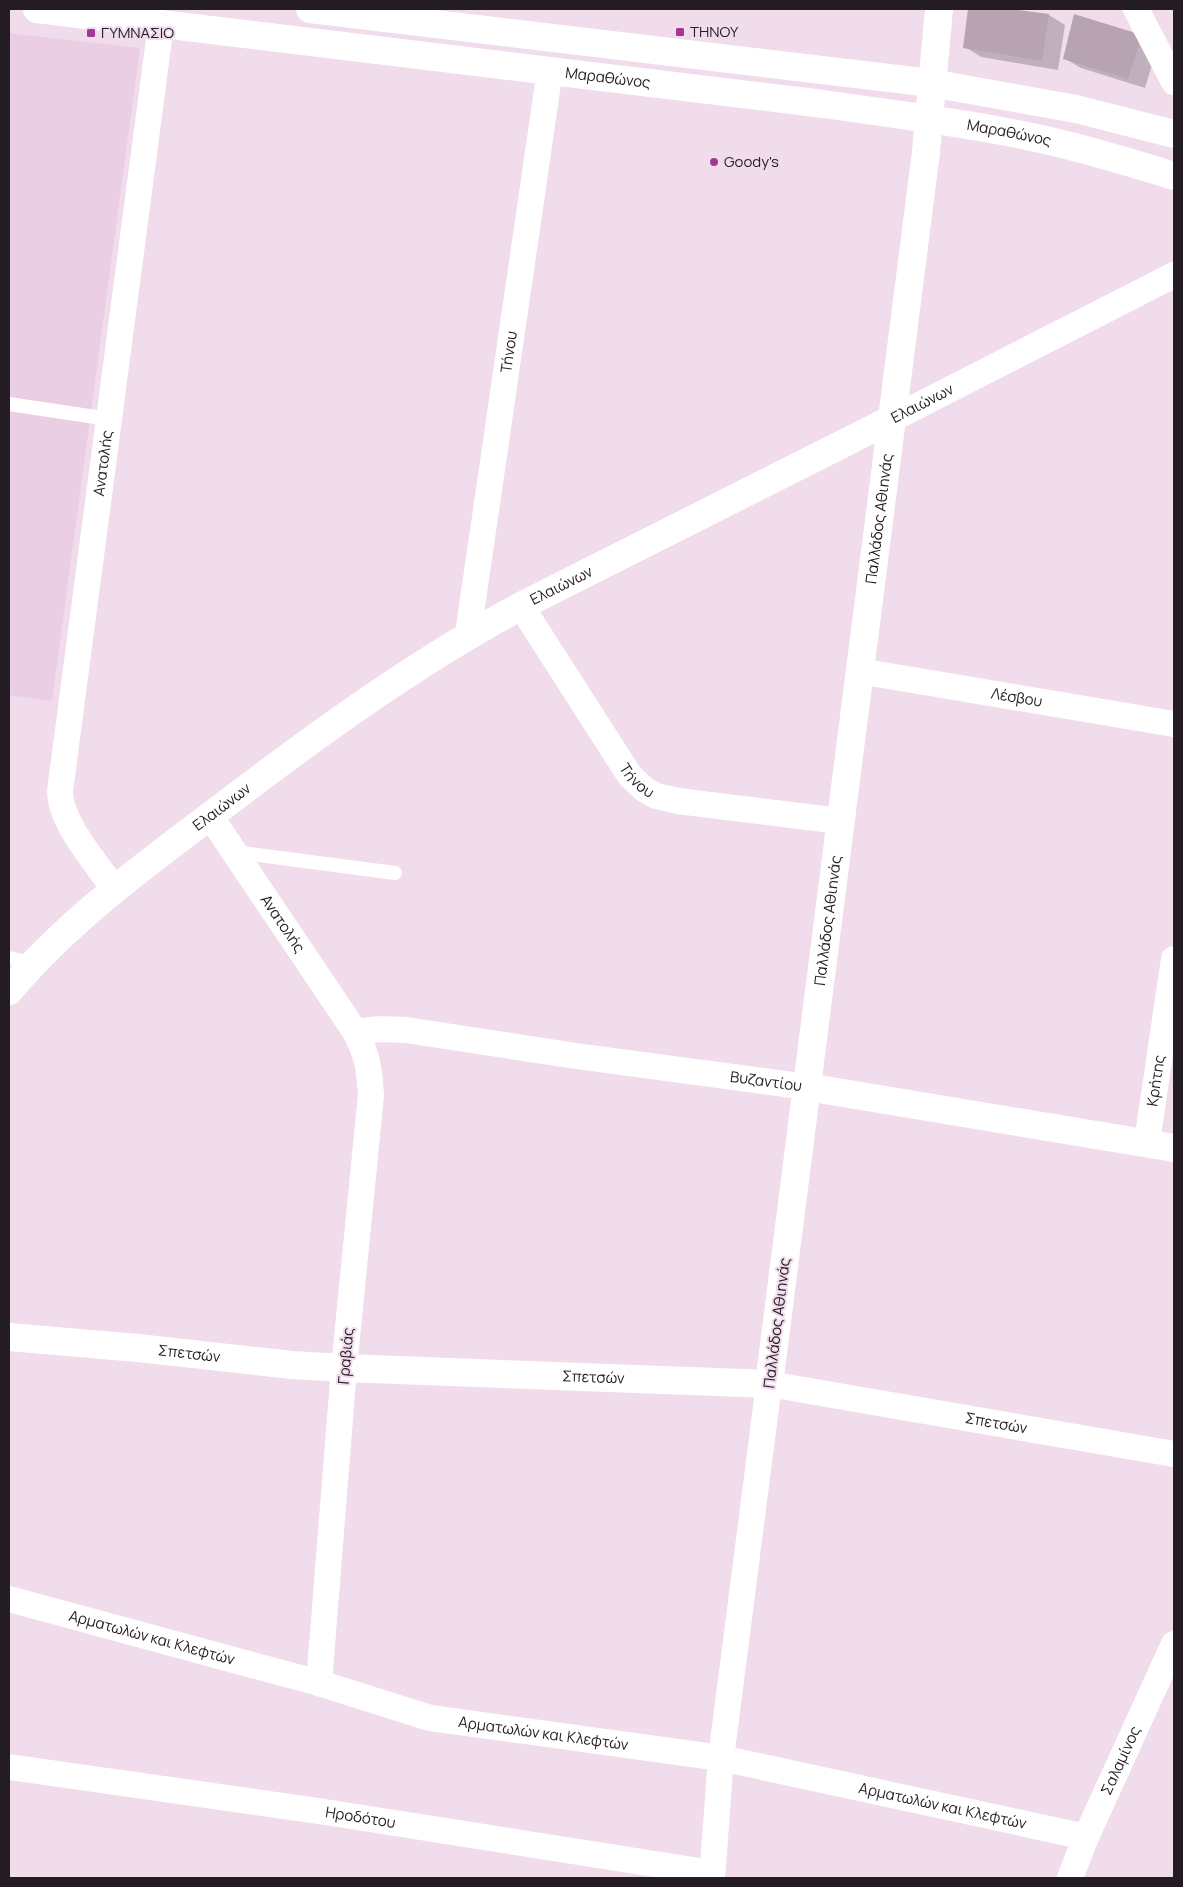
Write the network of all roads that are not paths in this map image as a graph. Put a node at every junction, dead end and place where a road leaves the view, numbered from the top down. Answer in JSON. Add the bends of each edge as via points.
{"nodes":[{"id":1,"x":37,"y":9,"type":"edge"},
{"id":2,"x":310,"y":9,"type":"edge"},
{"id":3,"x":939,"y":9,"type":"edge"},
{"id":4,"x":1136,"y":9,"type":"edge"},
{"id":5,"x":161,"y":24,"type":"junction"},
{"id":6,"x":550,"y":70,"type":"junction"},
{"id":7,"x":1174,"y":82,"type":"edge"},
{"id":8,"x":931,"y":83,"type":"junction"},
{"id":9,"x":928,"y":119,"type":"junction"},
{"id":10,"x":1174,"y":134,"type":"edge"},
{"id":11,"x":1174,"y":176,"type":"edge"},
{"id":12,"x":1174,"y":275,"type":"edge"},
{"id":13,"x":9,"y":404,"type":"edge"},
{"id":14,"x":109,"y":419,"type":"junction"},
{"id":15,"x":892,"y":419,"type":"junction"},
{"id":16,"x":520,"y":606,"type":"junction"},
{"id":17,"x":468,"y":634,"type":"junction"},
{"id":18,"x":860,"y":671,"type":"junction"},
{"id":19,"x":1174,"y":724,"type":"edge"},
{"id":20,"x":210,"y":816,"type":"junction"},
{"id":21,"x":840,"y":821,"type":"junction"},
{"id":22,"x":234,"y":852,"type":"junction"},
{"id":23,"x":395,"y":874,"type":"dead end"},
{"id":24,"x":114,"y":888,"type":"junction"},
{"id":25,"x":1174,"y":959,"type":"edge"},
{"id":26,"x":20,"y":961,"type":"edge"},
{"id":27,"x":9,"y":991,"type":"edge"},
{"id":28,"x":356,"y":1033,"type":"junction"},
{"id":29,"x":807,"y":1087,"type":"junction"},
{"id":30,"x":1147,"y":1142,"type":"junction"},
{"id":31,"x":1174,"y":1148,"type":"edge"},
{"id":32,"x":9,"y":1337,"type":"edge"},
{"id":33,"x":344,"y":1368,"type":"junction"},
{"id":34,"x":769,"y":1384,"type":"junction"},
{"id":35,"x":1174,"y":1454,"type":"edge"},
{"id":36,"x":9,"y":1599,"type":"edge"},
{"id":37,"x":1174,"y":1644,"type":"edge"},
{"id":38,"x":319,"y":1682,"type":"junction"},
{"id":39,"x":721,"y":1758,"type":"junction"},
{"id":40,"x":9,"y":1767,"type":"edge"},
{"id":41,"x":1086,"y":1837,"type":"junction"},
{"id":42,"x":712,"y":1876,"type":"edge"},
{"id":43,"x":1070,"y":1878,"type":"edge"}],
"edges":[{"from":1,"to":5,"type":"main road","name":"Μαραθώνος"},
{"from":2,"to":8,"type":"main road"},
{"from":3,"to":8,"type":"main road","name":"Παλλάδος Αθιηνάς"},
{"from":4,"to":7,"type":"street"},
{"from":5,"to":6,"type":"main road","name":"Μαραθώνος"},
{"from":5,"to":14,"type":"street","name":"Ανατολής"},
{"from":6,"to":9,"type":"main road","name":"Μαραθώνος"},
{"from":6,"to":17,"type":"street","name":"Τήνου"},
{"from":8,"to":9,"type":"main road","name":"Παλλάδος Αθιηνάς"},
{"from":8,"to":10,"type":"main road","via":[[1076,109]]},
{"from":9,"to":11,"type":"main road","name":"Μαραθώνος","via":[[1073,146]]},
{"from":9,"to":15,"type":"main road","name":"Παλλάδος Αθιηνάς"},
{"from":12,"to":15,"type":"street","name":"Ελαιώνων"},
{"from":13,"to":14,"type":"lane"},
{"from":14,"to":24,"type":"street","name":"Ανατολής","via":[[60,797],[66,820]]},
{"from":15,"to":16,"type":"main road","name":"Ελαιώνων"},
{"from":15,"to":18,"type":"main road","name":"Παλλάδος Αθιηνάς"},
{"from":16,"to":17,"type":"main road","name":"Ελαιώνων"},
{"from":16,"to":21,"type":"street","name":"Τήνου","via":[[630,776],[644,789],[656,796],[693,804]]},
{"from":17,"to":20,"type":"main road","name":"Ελαιώνων","via":[[308,743]]},
{"from":18,"to":19,"type":"street","name":"Λέσβου"},
{"from":18,"to":21,"type":"main road","name":"Παλλάδος Αθιηνάς"},
{"from":20,"to":22,"type":"street","name":"Ανατολής"},
{"from":20,"to":24,"type":"main road","name":"Ελαιώνων"},
{"from":21,"to":29,"type":"main road","name":"Παλλάδος Αθιηνάς"},
{"from":22,"to":23,"type":"lane"},
{"from":22,"to":28,"type":"street","name":"Ανατολής"},
{"from":24,"to":26,"type":"main road","name":"Ελαιώνων","via":[[60,936]]},
{"from":25,"to":30,"type":"street","name":"Κρήτης"},
{"from":26,"to":27,"type":"main road","name":"Ελαιώνων"},
{"from":28,"to":29,"type":"street","name":"Βυζαντίου","via":[[368,1029],[406,1030]]},
{"from":28,"to":33,"type":"street","name":"Γραβιάς","via":[[369,1064],[371,1095]]},
{"from":29,"to":30,"type":"main road","name":"Βυζαντίου"},
{"from":29,"to":34,"type":"main road","name":"Παλλάδος Αθιηνάς"},
{"from":30,"to":31,"type":"main road","name":"Βυζαντίου"},
{"from":32,"to":33,"type":"main road","name":"Σπετσών"},
{"from":33,"to":34,"type":"main road","name":"Σπετσών"},
{"from":33,"to":38,"type":"street","name":"Γραβιάς"},
{"from":34,"to":35,"type":"street","name":"Σπετσών"},
{"from":34,"to":39,"type":"street","name":"Παλλάδος Αθιηνάς"},
{"from":36,"to":38,"type":"street","name":"Αρματωλών και Κλεφτών"},
{"from":37,"to":41,"type":"street","name":"Σαλαμίνος"},
{"from":38,"to":39,"type":"street","name":"Αρματωλών και Κλεφτών","via":[[430,1718]]},
{"from":39,"to":41,"type":"street","name":"Αρματωλών και Κλεφτών"},
{"from":39,"to":42,"type":"street","name":"Παλλάδος Αθιηνάς"},
{"from":40,"to":42,"type":"street","name":"Ηροδότου","via":[[315,1811]]},
{"from":41,"to":43,"type":"street","name":"Σαλαμίνος"}]}
